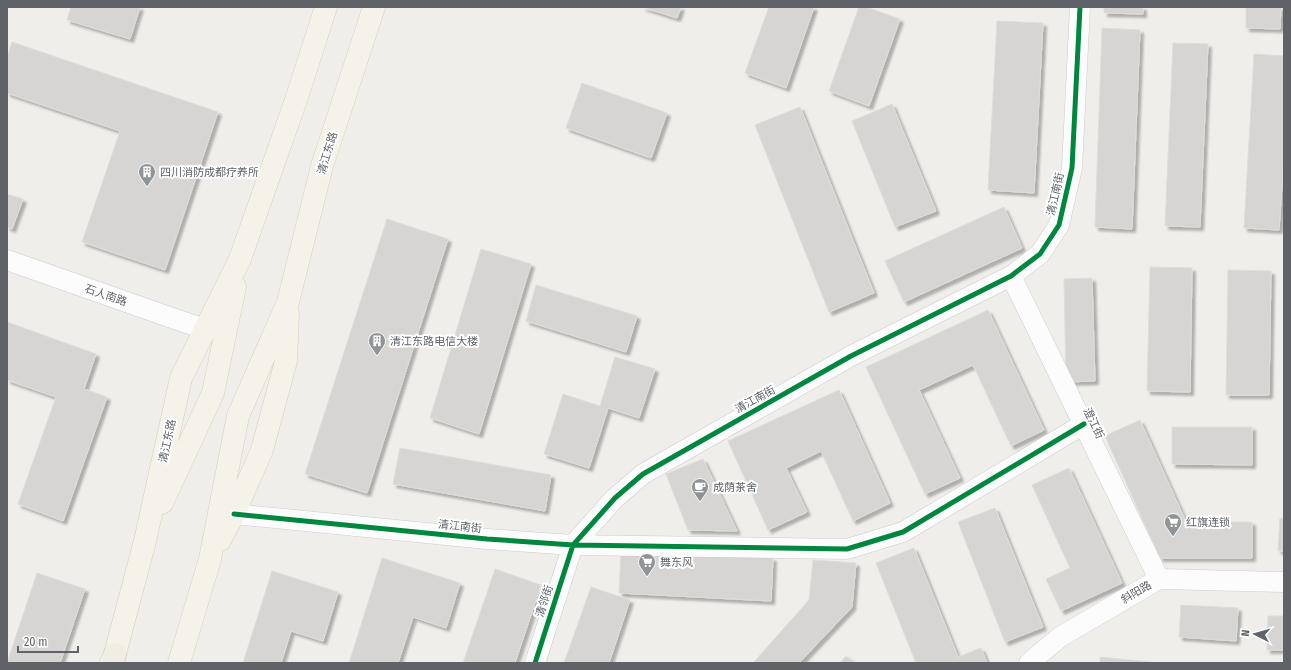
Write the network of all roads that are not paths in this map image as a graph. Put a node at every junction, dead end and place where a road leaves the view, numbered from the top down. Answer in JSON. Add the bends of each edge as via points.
{"nodes":[{"id":1,"x":326,"y":7,"type":"edge"},
{"id":2,"x":374,"y":7,"type":"edge"},
{"id":3,"x":1080,"y":7,"type":"edge"},
{"id":4,"x":240,"y":258,"type":"junction"},
{"id":5,"x":7,"y":260,"type":"edge"},
{"id":6,"x":1012,"y":276,"type":"junction"},
{"id":7,"x":288,"y":302,"type":"junction"},
{"id":8,"x":206,"y":329,"type":"junction"},
{"id":9,"x":1084,"y":424,"type":"junction"},
{"id":10,"x":234,"y":514,"type":"junction"},
{"id":11,"x":145,"y":541,"type":"junction"},
{"id":12,"x":573,"y":544,"type":"junction"},
{"id":13,"x":210,"y":559,"type":"junction"},
{"id":14,"x":1160,"y":578,"type":"junction"},
{"id":15,"x":1284,"y":582,"type":"edge"},
{"id":16,"x":113,"y":660,"type":"edge"},
{"id":17,"x":179,"y":663,"type":"edge"},
{"id":18,"x":534,"y":663,"type":"edge"},
{"id":19,"x":1029,"y":663,"type":"edge"}],
"edges":[{"from":1,"to":4,"type":"main road","name":"清江东路"},
{"from":2,"to":7,"type":"main road","name":"清江东路","via":[[322,166]]},
{"from":3,"to":6,"type":"street","name":"清江南街","via":[[1072,168],[1059,225],[1040,254]]},
{"from":4,"to":8,"type":"main road","name":"清江东路"},
{"from":4,"to":11,"type":"main road","name":"清江东路","via":[[213,393]]},
{"from":5,"to":8,"type":"street","name":"石人南路"},
{"from":6,"to":9,"type":"street","name":"澄江街"},
{"from":6,"to":12,"type":"street","name":"清江南街","via":[[851,356],[643,474],[615,498]]},
{"from":7,"to":10,"type":"main road","name":"清江东路","via":[[286,361],[262,450]]},
{"from":7,"to":13,"type":"main road","name":"清江东路","via":[[238,416]]},
{"from":8,"to":11,"type":"main road","name":"清江东路","via":[[181,378]]},
{"from":9,"to":12,"type":"street","via":[[903,532],[847,549]]},
{"from":9,"to":14,"type":"street","name":"澄江街"},
{"from":10,"to":12,"type":"street","name":"清江南街","via":[[479,538]]},
{"from":10,"to":13,"type":"main road","name":"清江东路"},
{"from":11,"to":16,"type":"main road","name":"清江东路"},
{"from":12,"to":18,"type":"street","name":"清邻街"},
{"from":13,"to":17,"type":"main road","name":"清江东路"},
{"from":14,"to":15,"type":"street","name":"斜阳路"},
{"from":14,"to":19,"type":"street","name":"斜阳路","via":[[1060,637]]}]}
